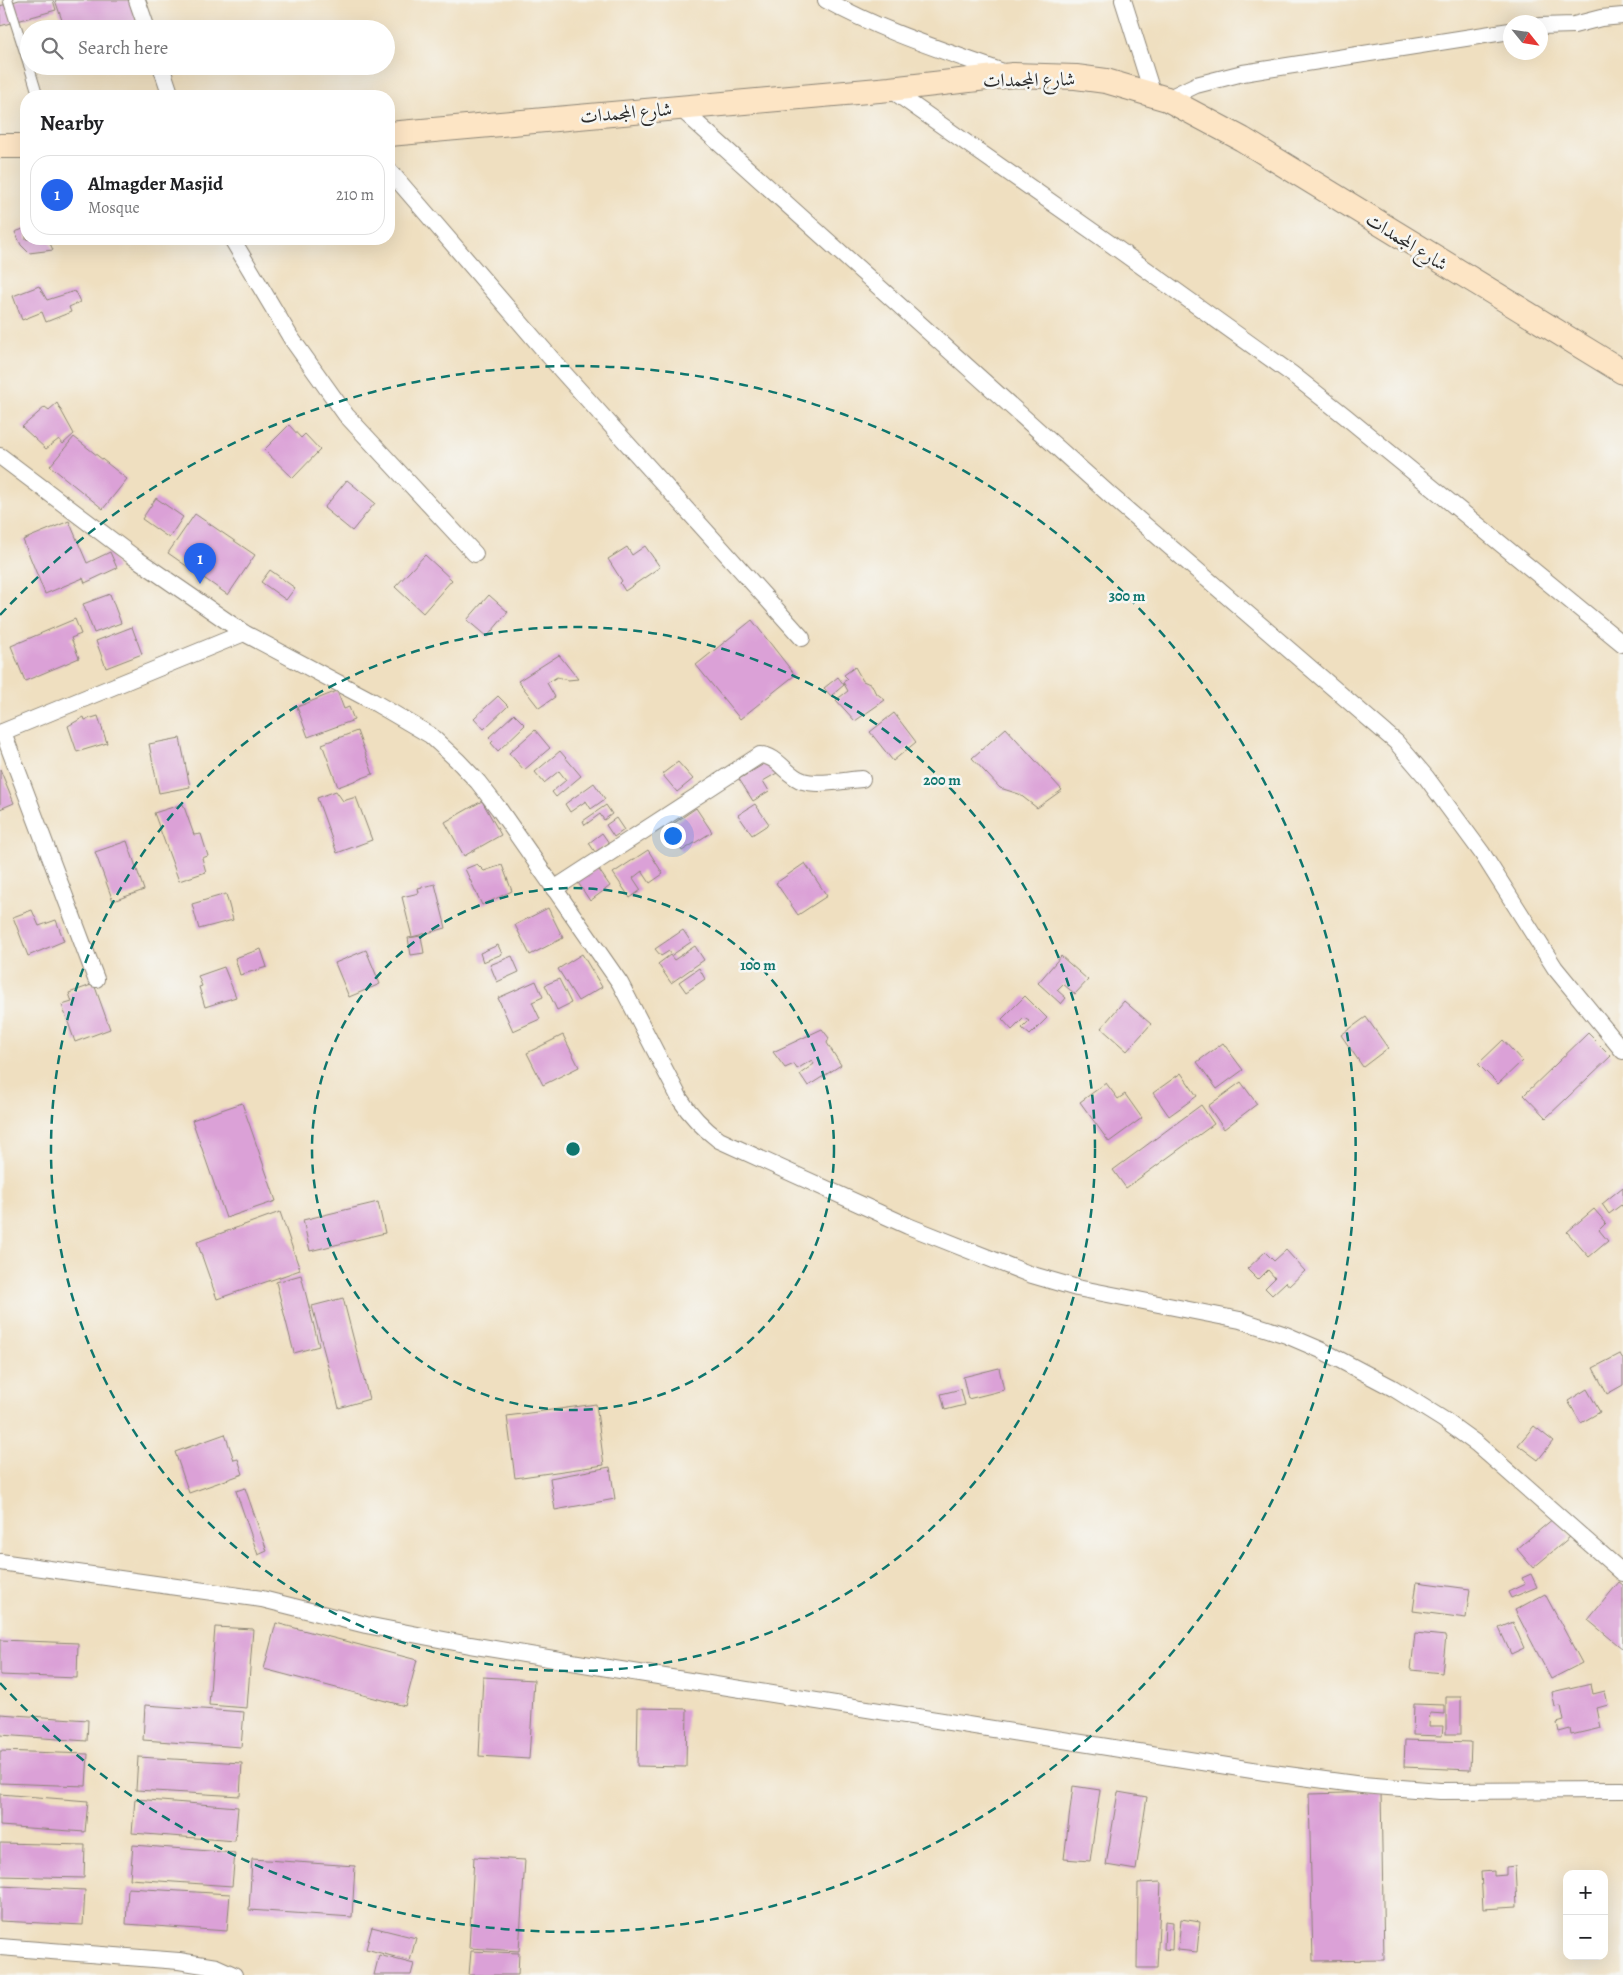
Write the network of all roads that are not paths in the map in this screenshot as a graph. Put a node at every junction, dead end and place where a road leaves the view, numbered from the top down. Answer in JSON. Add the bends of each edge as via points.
{"nodes":[{"id":1,"x":8,"y":0,"type":"edge"},
{"id":2,"x":136,"y":0,"type":"edge"},
{"id":3,"x":826,"y":0,"type":"edge"},
{"id":4,"x":1123,"y":0,"type":"edge"},
{"id":5,"x":1623,"y":16,"type":"edge"},
{"id":6,"x":144,"y":20,"type":"edge"},
{"id":7,"x":1548,"y":26,"type":"edge"},
{"id":8,"x":1503,"y":32,"type":"edge"},
{"id":9,"x":20,"y":38,"type":"edge"},
{"id":10,"x":32,"y":75,"type":"edge"},
{"id":11,"x":163,"y":75,"type":"edge"},
{"id":12,"x":1012,"y":75,"type":"junction"},
{"id":13,"x":890,"y":89,"type":"junction"},
{"id":14,"x":36,"y":90,"type":"edge"},
{"id":15,"x":169,"y":90,"type":"edge"},
{"id":16,"x":1160,"y":97,"type":"junction"},
{"id":17,"x":680,"y":107,"type":"junction"},
{"id":18,"x":395,"y":133,"type":"edge"},
{"id":19,"x":0,"y":146,"type":"edge"},
{"id":20,"x":20,"y":146,"type":"edge"},
{"id":21,"x":395,"y":177,"type":"edge"},
{"id":22,"x":236,"y":245,"type":"edge"},
{"id":23,"x":1623,"y":372,"type":"edge"},
{"id":24,"x":0,"y":456,"type":"edge"},
{"id":25,"x":475,"y":554,"type":"dead end"},
{"id":26,"x":244,"y":633,"type":"junction"},
{"id":27,"x":802,"y":638,"type":"dead end"},
{"id":28,"x":1623,"y":644,"type":"edge"},
{"id":29,"x":1,"y":732,"type":"edge"},
{"id":30,"x":862,"y":779,"type":"dead end"},
{"id":31,"x":554,"y":889,"type":"junction"},
{"id":32,"x":96,"y":979,"type":"dead end"},
{"id":33,"x":1623,"y":1051,"type":"edge"},
{"id":34,"x":0,"y":1562,"type":"edge"},
{"id":35,"x":1623,"y":1573,"type":"edge"},
{"id":36,"x":1623,"y":1790,"type":"edge"},
{"id":37,"x":0,"y":1947,"type":"edge"},
{"id":38,"x":234,"y":1975,"type":"edge"}],
"edges":[{"from":1,"to":9,"type":"lane"},
{"from":2,"to":6,"type":"street"},
{"from":3,"to":12,"type":"street","via":[[912,40]]},
{"from":4,"to":16,"type":"street"},
{"from":5,"to":7,"type":"street","via":[[1574,25]]},
{"from":8,"to":16,"type":"street","via":[[1243,73]]},
{"from":10,"to":14,"type":"lane"},
{"from":11,"to":15,"type":"street"},
{"from":12,"to":13,"type":"main road","name":"شارع المجمدات"},
{"from":12,"to":16,"type":"main road","name":"شارع المجمدات","via":[[1076,76]]},
{"from":13,"to":17,"type":"main road","name":"شارع المجمدات"},
{"from":13,"to":28,"type":"street","via":[[1292,374]]},
{"from":16,"to":23,"type":"main road","name":"شارع المجمدات","via":[[1242,139],[1318,184]]},
{"from":17,"to":18,"type":"main road","name":"شارع المجمدات"},
{"from":17,"to":33,"type":"street","via":[[1104,490],[1396,742],[1482,853],[1555,968]]},
{"from":19,"to":20,"type":"main road"},
{"from":21,"to":27,"type":"street","via":[[568,378]]},
{"from":22,"to":25,"type":"street","via":[[291,338],[346,415]]},
{"from":24,"to":26,"type":"street","via":[[134,557]]},
{"from":26,"to":29,"type":"street"},
{"from":26,"to":31,"type":"street","via":[[372,701],[430,736],[478,782]]},
{"from":29,"to":32,"type":"street"},
{"from":30,"to":31,"type":"street","via":[[802,781],[771,757],[760,755]]},
{"from":31,"to":35,"type":"street","via":[[620,984],[680,1099],[703,1128],[720,1140],[908,1226],[1029,1274],[1077,1288],[1240,1320],[1321,1350],[1393,1388],[1478,1444]]},
{"from":34,"to":36,"type":"street","via":[[262,1599],[366,1625],[499,1650],[1274,1773],[1440,1791]]},
{"from":37,"to":38,"type":"street","via":[[178,1961],[216,1967]]}]}
